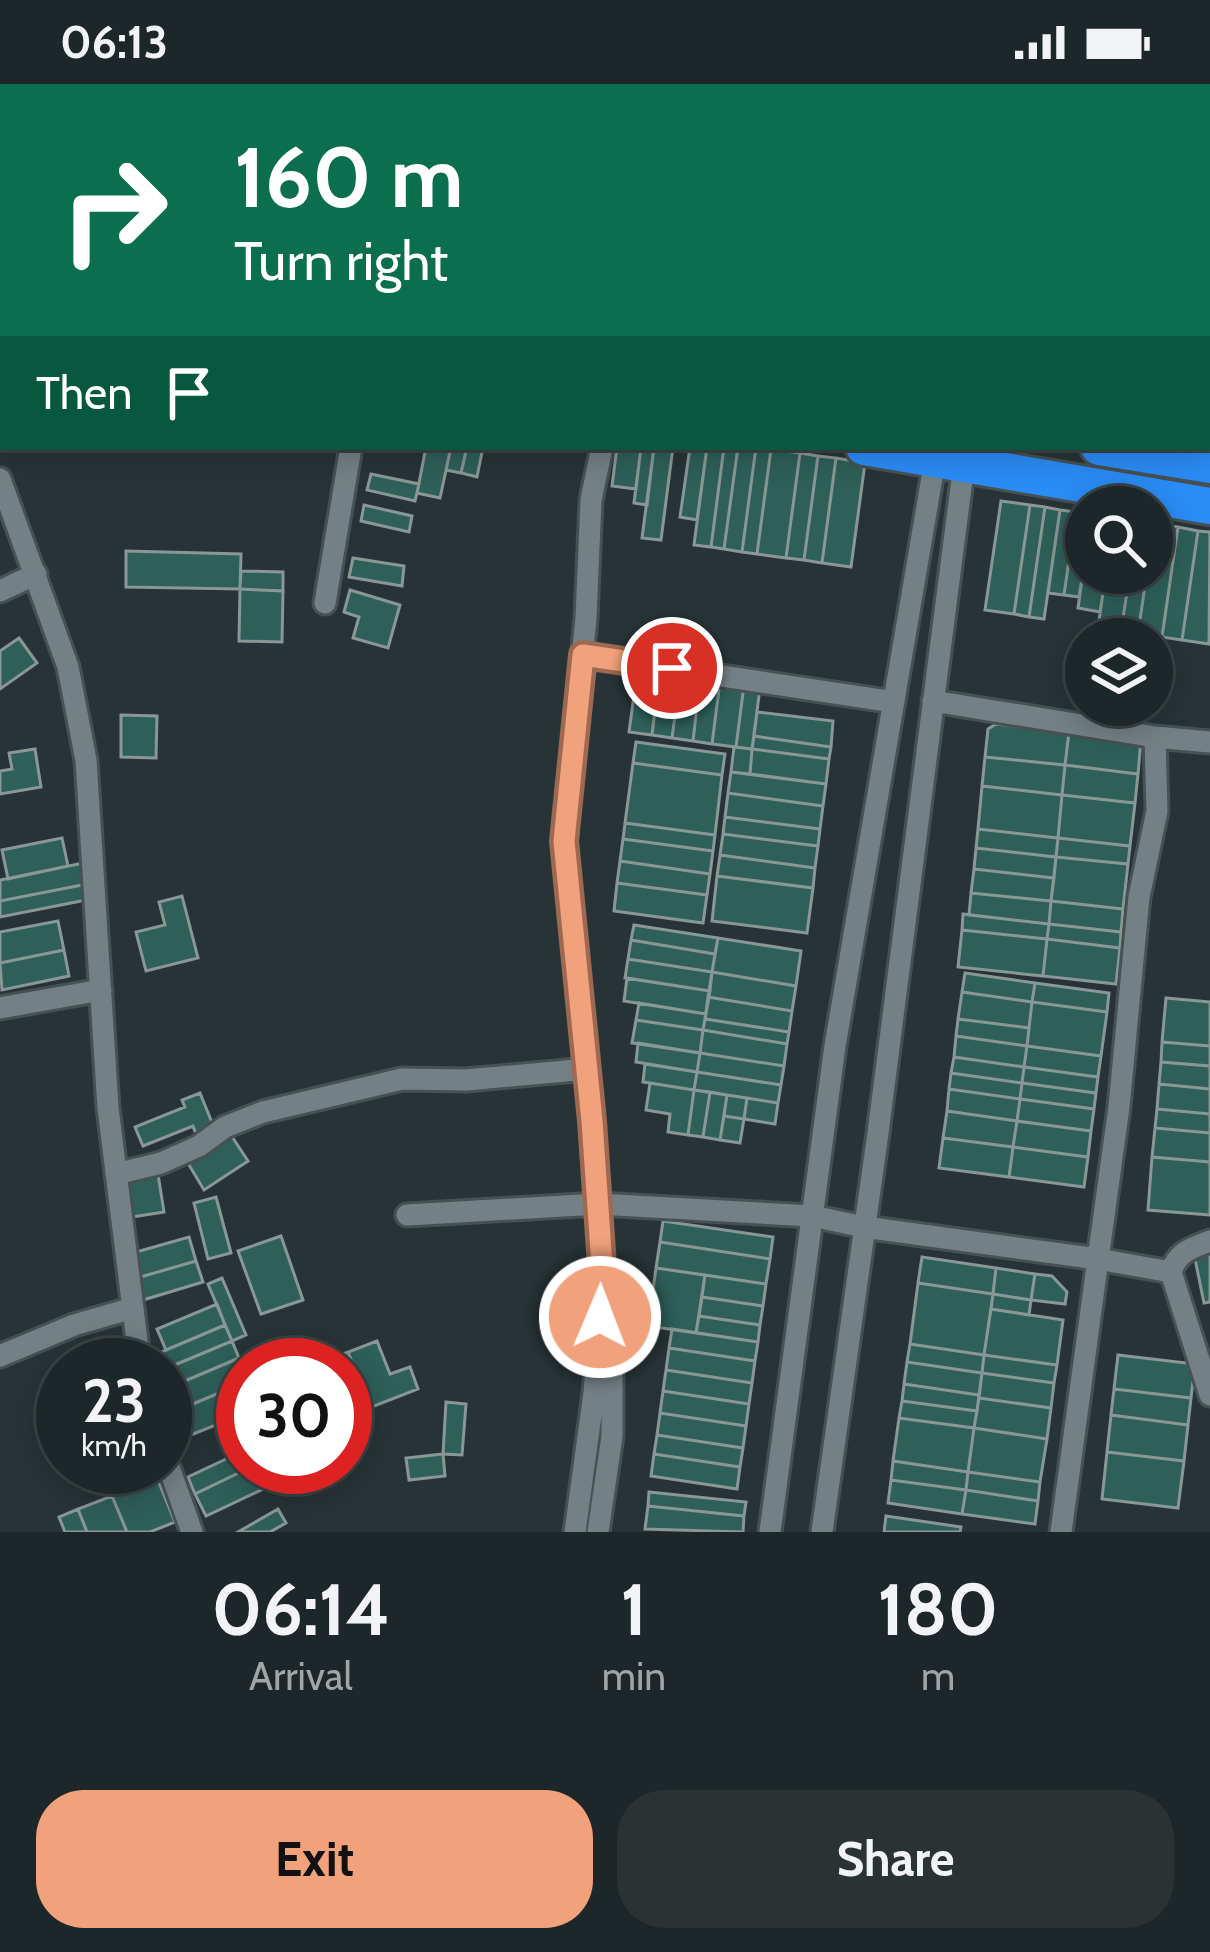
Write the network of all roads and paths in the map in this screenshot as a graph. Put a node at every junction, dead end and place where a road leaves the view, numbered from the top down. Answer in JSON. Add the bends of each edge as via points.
{"nodes":[{"id":1,"x":350,"y":450,"type":"edge"},
{"id":2,"x":601,"y":450,"type":"edge"},
{"id":3,"x":881,"y":450,"type":"edge"},
{"id":4,"x":1118,"y":450,"type":"edge"},
{"id":5,"x":950,"y":462,"type":"junction"},
{"id":6,"x":1210,"y":465,"type":"edge"},
{"id":7,"x":0,"y":479,"type":"edge"},
{"id":8,"x":1210,"y":506,"type":"edge"},
{"id":9,"x":36,"y":574,"type":"junction"},
{"id":10,"x":0,"y":591,"type":"edge"},
{"id":11,"x":325,"y":603,"type":"dead end"},
{"id":12,"x":583,"y":655,"type":"junction"},
{"id":13,"x":933,"y":701,"type":"junction"},
{"id":14,"x":894,"y":702,"type":"junction"},
{"id":15,"x":1156,"y":736,"type":"junction"},
{"id":16,"x":1210,"y":742,"type":"edge"},
{"id":17,"x":101,"y":990,"type":"junction"},
{"id":18,"x":0,"y":1008,"type":"edge"},
{"id":19,"x":587,"y":1069,"type":"junction"},
{"id":20,"x":116,"y":1174,"type":"junction"},
{"id":21,"x":605,"y":1204,"type":"junction"},
{"id":22,"x":407,"y":1215,"type":"dead end"},
{"id":23,"x":812,"y":1216,"type":"junction"},
{"id":24,"x":864,"y":1227,"type":"junction"},
{"id":25,"x":1210,"y":1241,"type":"edge"},
{"id":26,"x":1098,"y":1259,"type":"junction"},
{"id":27,"x":1171,"y":1272,"type":"junction"},
{"id":28,"x":133,"y":1308,"type":"junction"},
{"id":29,"x":137,"y":1338,"type":"edge"},
{"id":30,"x":0,"y":1356,"type":"edge"},
{"id":31,"x":1210,"y":1395,"type":"edge"},
{"id":32,"x":178,"y":1494,"type":"edge"},
{"id":33,"x":190,"y":1531,"type":"edge"},
{"id":34,"x":575,"y":1532,"type":"edge"},
{"id":35,"x":598,"y":1532,"type":"edge"},
{"id":36,"x":770,"y":1532,"type":"edge"},
{"id":37,"x":822,"y":1532,"type":"edge"},
{"id":38,"x":1061,"y":1532,"type":"edge"}],
"edges":[{"from":1,"to":11,"type":"street"},
{"from":2,"to":12,"type":"street"},
{"from":3,"to":5,"type":"highway"},
{"from":4,"to":6,"type":"highway"},
{"from":5,"to":8,"type":"highway"},
{"from":5,"to":13,"type":"street"},
{"from":5,"to":14,"type":"street"},
{"from":7,"to":9,"type":"street"},
{"from":9,"to":10,"type":"street"},
{"from":9,"to":17,"type":"street","via":[[68,667],[86,760]]},
{"from":12,"to":14,"type":"street"},
{"from":12,"to":19,"type":"street","via":[[564,841]]},
{"from":13,"to":15,"type":"street"},
{"from":13,"to":24,"type":"street"},
{"from":14,"to":23,"type":"street"},
{"from":15,"to":16,"type":"street"},
{"from":15,"to":26,"type":"street","via":[[1157,811],[1139,897]]},
{"from":17,"to":18,"type":"street"},
{"from":17,"to":20,"type":"street"},
{"from":19,"to":20,"type":"street","via":[[402,1079],[263,1112],[161,1163]]},
{"from":19,"to":21,"type":"street"},
{"from":20,"to":28,"type":"street"},
{"from":21,"to":22,"type":"street"},
{"from":21,"to":23,"type":"street"},
{"from":21,"to":34,"type":"street","via":[[594,1393]]},
{"from":21,"to":35,"type":"street","via":[[612,1436]]},
{"from":23,"to":24,"type":"street"},
{"from":23,"to":36,"type":"street"},
{"from":24,"to":26,"type":"street"},
{"from":24,"to":37,"type":"street"},
{"from":25,"to":27,"type":"street","via":[[1174,1260]]},
{"from":26,"to":27,"type":"street"},
{"from":26,"to":38,"type":"street"},
{"from":27,"to":31,"type":"street"},
{"from":28,"to":29,"type":"street"},
{"from":28,"to":30,"type":"street"},
{"from":32,"to":33,"type":"street"}]}
